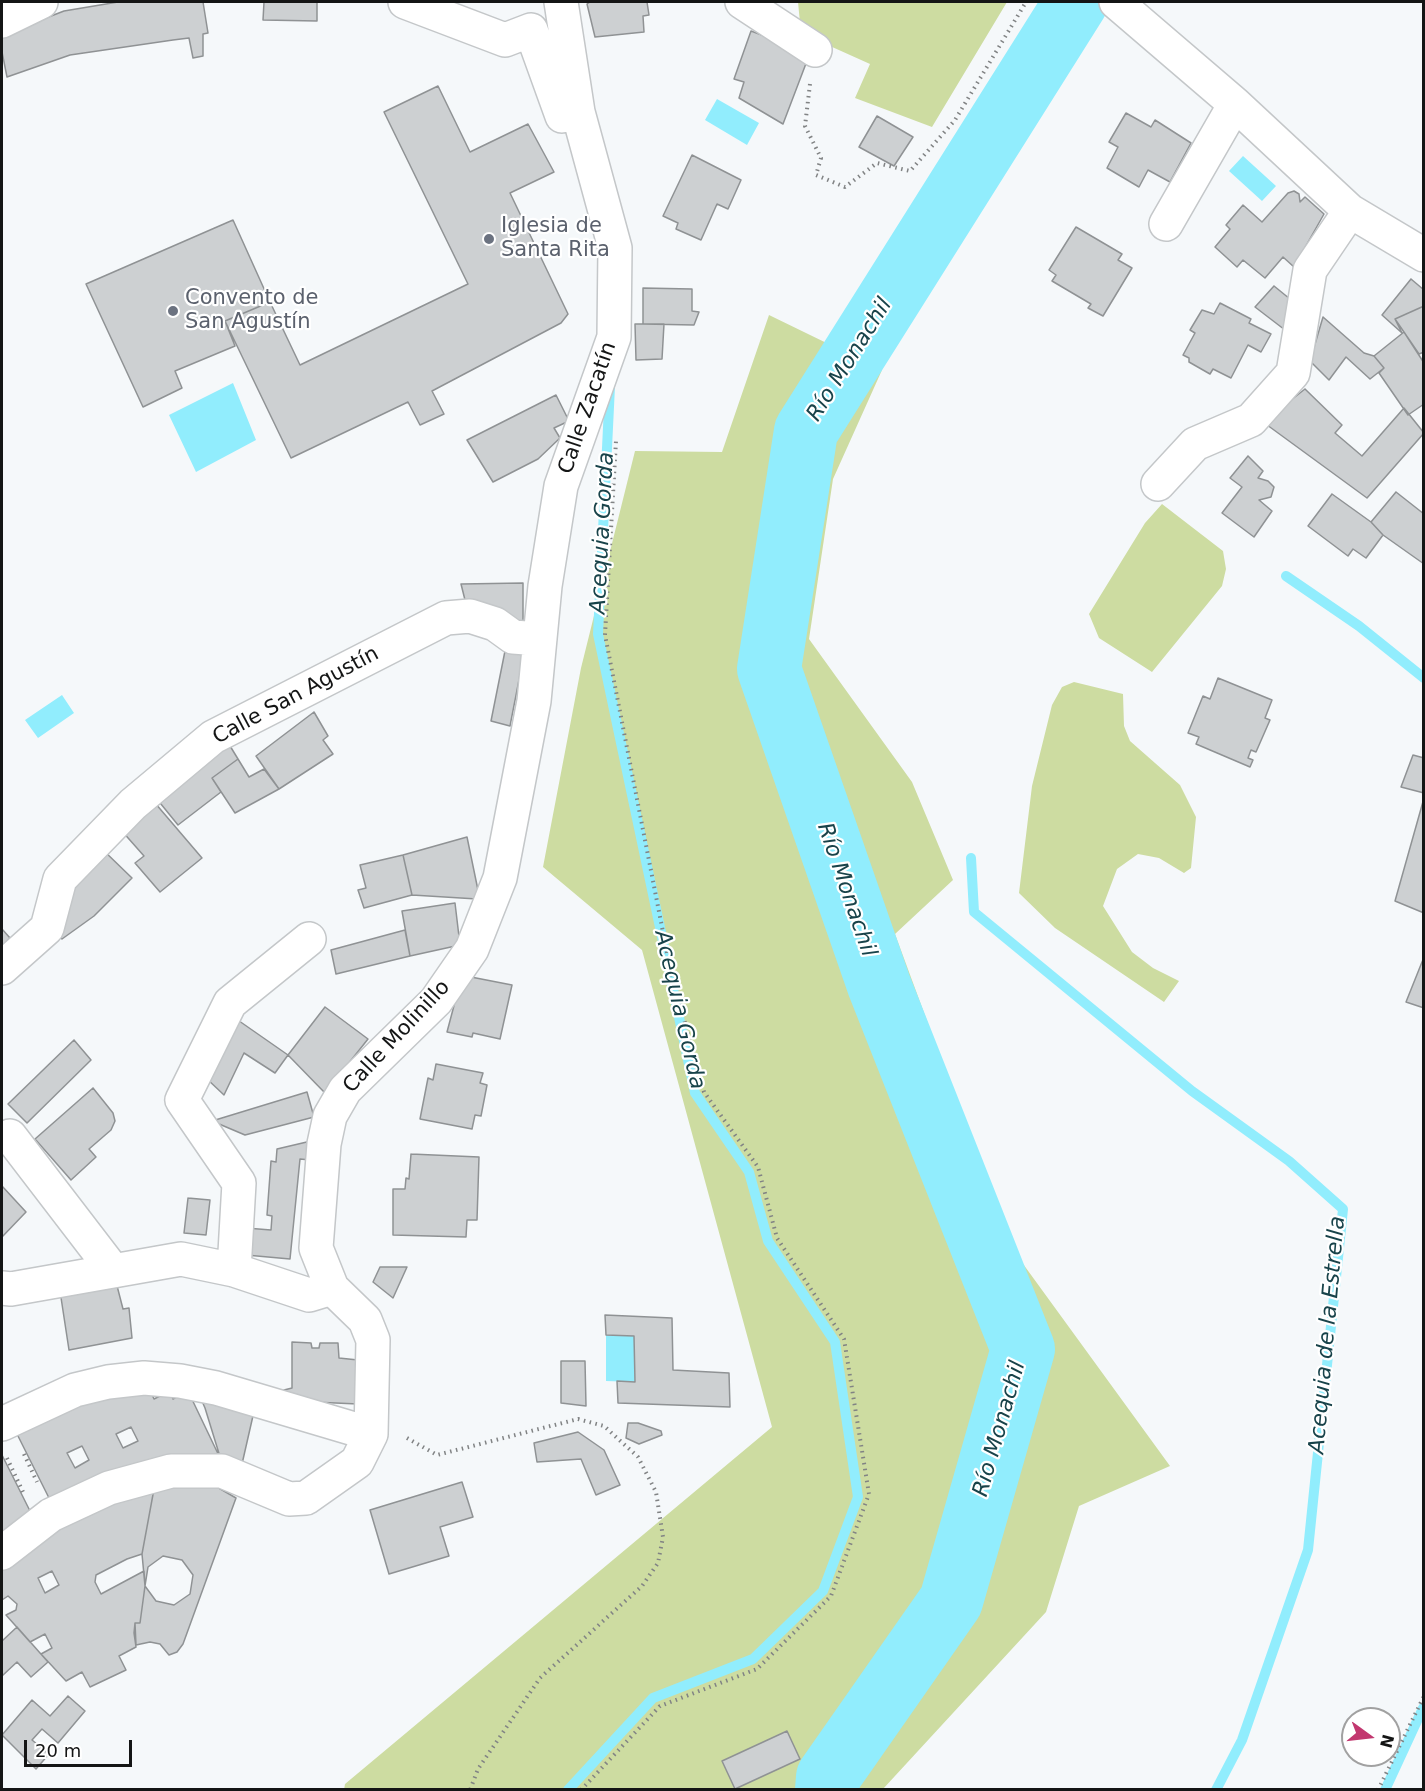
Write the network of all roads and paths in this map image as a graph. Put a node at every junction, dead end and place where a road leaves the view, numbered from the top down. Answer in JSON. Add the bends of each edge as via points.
{"nodes":[{"id":1,"x":41,"y":2,"type":"edge"},
{"id":2,"x":405,"y":2,"type":"edge"},
{"id":3,"x":561,"y":2,"type":"edge"},
{"id":4,"x":742,"y":2,"type":"edge"},
{"id":5,"x":1026,"y":2,"type":"edge"},
{"id":6,"x":1116,"y":2,"type":"edge"},
{"id":7,"x":2,"y":21,"type":"edge"},
{"id":8,"x":815,"y":50,"type":"joint"},
{"id":9,"x":1235,"y":104,"type":"junction"},
{"id":10,"x":578,"y":112,"type":"junction"},
{"id":11,"x":1350,"y":211,"type":"junction"},
{"id":12,"x":1166,"y":224,"type":"dead end"},
{"id":13,"x":1424,"y":255,"type":"edge"},
{"id":14,"x":617,"y":432,"type":"dead end"},
{"id":15,"x":1158,"y":484,"type":"dead end"},
{"id":16,"x":540,"y":639,"type":"junction"},
{"id":17,"x":309,"y":939,"type":"dead end"},
{"id":18,"x":2,"y":968,"type":"edge"},
{"id":19,"x":10,"y":1136,"type":"dead end"},
{"id":20,"x":112,"y":1269,"type":"junction"},
{"id":21,"x":234,"y":1270,"type":"junction"},
{"id":22,"x":2,"y":1288,"type":"edge"},
{"id":23,"x":332,"y":1288,"type":"junction"},
{"id":24,"x":372,"y":1428,"type":"junction"},
{"id":25,"x":5,"y":1434,"type":"edge"},
{"id":26,"x":45,"y":1519,"type":"junction"},
{"id":27,"x":2,"y":1553,"type":"edge"},
{"id":28,"x":1424,"y":1696,"type":"edge"},
{"id":29,"x":470,"y":1790,"type":"edge"},
{"id":30,"x":581,"y":1790,"type":"edge"},
{"id":31,"x":1378,"y":1790,"type":"edge"}],
"edges":[{"from":1,"to":7,"type":"street"},
{"from":2,"to":10,"type":"street","via":[[504,40],[531,30],[562,116]]},
{"from":3,"to":10,"type":"street","name":"Calle Zacatín"},
{"from":4,"to":8,"type":"street"},
{"from":5,"to":8,"type":"path","via":[[955,120],[910,171],[877,163],[845,187],[816,174],[821,158],[805,126]]},
{"from":6,"to":9,"type":"street"},
{"from":9,"to":11,"type":"street"},
{"from":9,"to":12,"type":"street"},
{"from":10,"to":16,"type":"street","name":"Calle Zacatín","via":[[615,248],[614,336],[561,486]]},
{"from":11,"to":13,"type":"street"},
{"from":11,"to":15,"type":"street","via":[[1310,270],[1293,373],[1251,420],[1196,444]]},
{"from":14,"to":30,"type":"path","via":[[605,635],[670,968],[704,1092],[758,1167],[777,1238],[844,1340],[869,1494],[831,1596],[757,1669],[660,1707]]},
{"from":16,"to":18,"type":"street","name":"Calle San Agustín","via":[[513,637],[495,624],[470,616],[446,618],[213,738],[133,804],[60,879],[47,928]]},
{"from":16,"to":23,"type":"street","name":"Calle Molinillo","via":[[534,701],[500,878],[472,949],[436,1000],[345,1090],[330,1116],[324,1144],[316,1248]]},
{"from":17,"to":21,"type":"street","via":[[230,1004],[182,1100],[239,1183]]},
{"from":19,"to":20,"type":"street"},
{"from":20,"to":21,"type":"street","via":[[181,1259]]},
{"from":20,"to":22,"type":"street"},
{"from":21,"to":23,"type":"street","via":[[309,1295]]},
{"from":23,"to":24,"type":"street","name":"Calle Molinillo","via":[[365,1320],[373,1340]]},
{"from":24,"to":25,"type":"street","via":[[180,1380],[144,1378],[75,1390]]},
{"from":24,"to":26,"type":"street","name":"Calle Molinillo","via":[[357,1462],[306,1498],[289,1499],[222,1471],[171,1471],[109,1488]]},
{"from":24,"to":29,"type":"path","via":[[438,1455],[578,1419],[604,1426],[638,1457],[656,1492],[663,1537],[658,1563],[642,1586],[540,1678],[478,1769]]},
{"from":25,"to":26,"type":"path"},
{"from":25,"to":26,"type":"path"},
{"from":26,"to":27,"type":"street","name":"Calle Molinillo"},
{"from":28,"to":31,"type":"path"}]}
